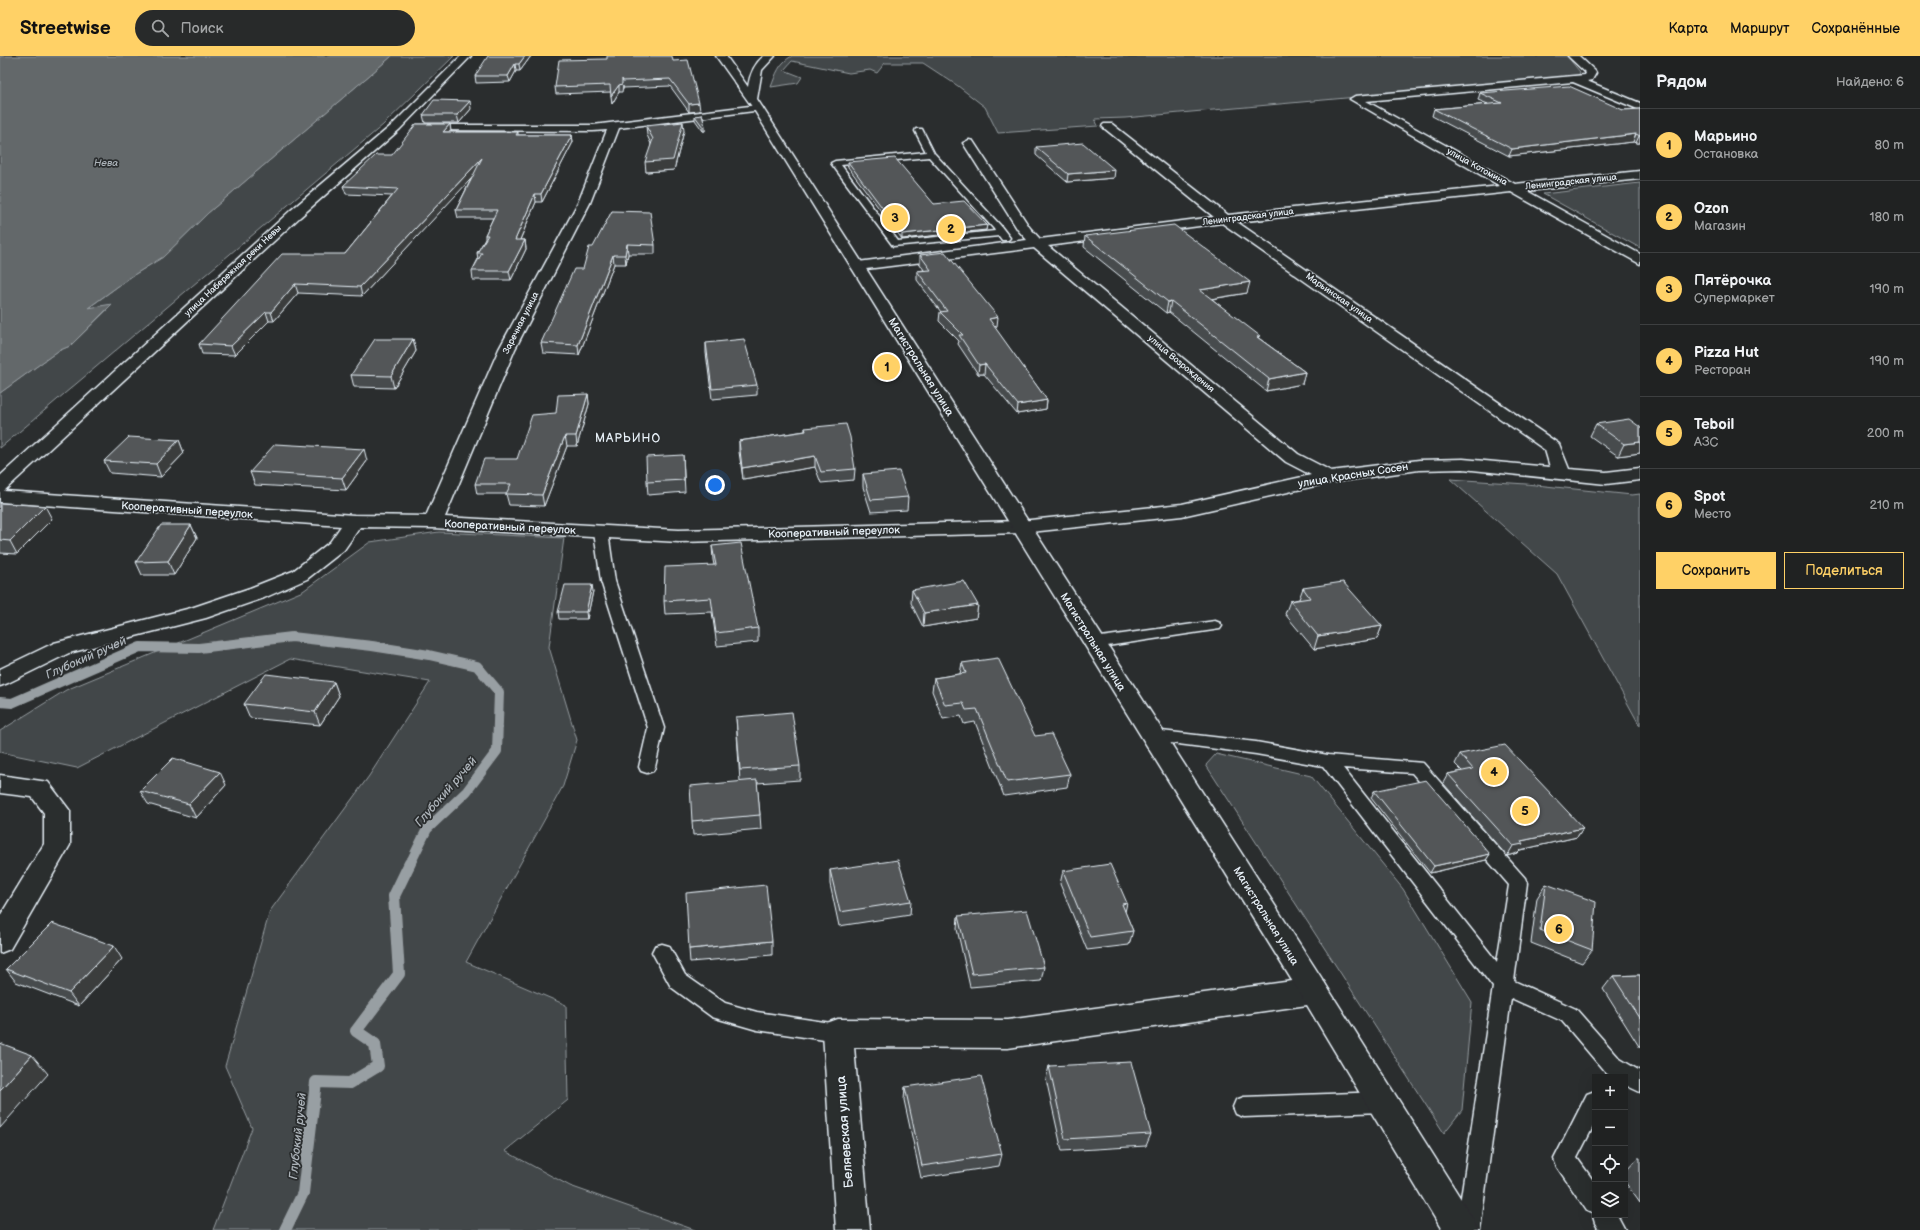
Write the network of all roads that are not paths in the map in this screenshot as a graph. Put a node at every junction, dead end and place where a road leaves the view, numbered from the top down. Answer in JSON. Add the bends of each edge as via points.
{"nodes":[{"id":1,"x":466,"y":56,"type":"edge"},
{"id":2,"x":721,"y":56,"type":"edge"},
{"id":3,"x":770,"y":56,"type":"edge"},
{"id":4,"x":1573,"y":56,"type":"edge"},
{"id":5,"x":1576,"y":80,"type":"junction"},
{"id":6,"x":755,"y":103,"type":"junction"},
{"id":7,"x":1640,"y":107,"type":"edge"},
{"id":8,"x":614,"y":126,"type":"junction"},
{"id":9,"x":1108,"y":126,"type":"dead end"},
{"id":10,"x":396,"y":127,"type":"junction"},
{"id":11,"x":919,"y":131,"type":"dead end"},
{"id":12,"x":970,"y":143,"type":"dead end"},
{"id":13,"x":931,"y":154,"type":"junction"},
{"id":14,"x":1640,"y":175,"type":"edge"},
{"id":15,"x":1514,"y":188,"type":"junction"},
{"id":16,"x":1225,"y":219,"type":"junction"},
{"id":17,"x":1001,"y":233,"type":"junction"},
{"id":18,"x":1038,"y":244,"type":"junction"},
{"id":19,"x":1011,"y":248,"type":"junction"},
{"id":20,"x":1640,"y":260,"type":"edge"},
{"id":21,"x":858,"y":266,"type":"junction"},
{"id":22,"x":1561,"y":473,"type":"junction"},
{"id":23,"x":1640,"y":474,"type":"edge"},
{"id":24,"x":1328,"y":477,"type":"junction"},
{"id":25,"x":0,"y":486,"type":"edge"},
{"id":26,"x":0,"y":496,"type":"edge"},
{"id":27,"x":354,"y":521,"type":"junction"},
{"id":28,"x":433,"y":522,"type":"junction"},
{"id":29,"x":1020,"y":527,"type":"junction"},
{"id":30,"x":600,"y":532,"type":"junction"},
{"id":31,"x":1215,"y":626,"type":"dead end"},
{"id":32,"x":1094,"y":643,"type":"junction"},
{"id":33,"x":0,"y":678,"type":"edge"},
{"id":34,"x":1153,"y":736,"type":"junction"},
{"id":35,"x":1328,"y":760,"type":"junction"},
{"id":36,"x":647,"y":767,"type":"dead end"},
{"id":37,"x":0,"y":784,"type":"edge"},
{"id":38,"x":0,"y":941,"type":"edge"},
{"id":39,"x":662,"y":952,"type":"dead end"},
{"id":40,"x":1503,"y":985,"type":"junction"},
{"id":41,"x":1314,"y":991,"type":"junction"},
{"id":42,"x":838,"y":1033,"type":"junction"},
{"id":43,"x":1610,"y":1071,"type":"edge"},
{"id":44,"x":1640,"y":1082,"type":"edge"},
{"id":45,"x":1383,"y":1102,"type":"junction"},
{"id":46,"x":1244,"y":1107,"type":"dead end"},
{"id":47,"x":1592,"y":1107,"type":"edge"},
{"id":48,"x":1592,"y":1199,"type":"edge"},
{"id":49,"x":1605,"y":1218,"type":"edge"},
{"id":50,"x":853,"y":1230,"type":"edge"},
{"id":51,"x":1461,"y":1230,"type":"edge"},
{"id":52,"x":1468,"y":1230,"type":"edge"},
{"id":53,"x":1613,"y":1230,"type":"edge"}],
"edges":[{"from":1,"to":10,"type":"street","name":"улица Набережная реки Невы"},
{"from":2,"to":6,"type":"street","name":"Магистральная улица"},
{"from":3,"to":6,"type":"street","via":[[756,70]]},
{"from":4,"to":5,"type":"street","via":[[1591,73],[1588,78]]},
{"from":5,"to":7,"type":"street"},
{"from":5,"to":15,"type":"street","name":"улица Котомина","via":[[1355,99]]},
{"from":6,"to":8,"type":"street"},
{"from":6,"to":21,"type":"street","name":"Магистральная улица"},
{"from":8,"to":10,"type":"street","via":[[561,129]]},
{"from":8,"to":28,"type":"street","name":"Заречная улица","via":[[584,203],[507,349]]},
{"from":9,"to":16,"type":"street","name":"Марьинская улица"},
{"from":10,"to":25,"type":"street","name":"улица Набережная реки Невы","via":[[295,214]]},
{"from":11,"to":13,"type":"lane"},
{"from":12,"to":18,"type":"street","name":"улица Возрождения","via":[[1025,230]]},
{"from":13,"to":17,"type":"lane"},
{"from":13,"to":17,"type":"lane","via":[[835,163],[896,244]]},
{"from":14,"to":15,"type":"street","name":"Ленинградская улица"},
{"from":15,"to":16,"type":"street","name":"Ленинградская улица"},
{"from":15,"to":20,"type":"street","name":"улица Котомина"},
{"from":16,"to":18,"type":"street","name":"Ленинградская улица"},
{"from":16,"to":22,"type":"street","name":"Марьинская улица","via":[[1553,448]]},
{"from":17,"to":19,"type":"lane"},
{"from":18,"to":19,"type":"street","name":"Ленинградская улица"},
{"from":18,"to":24,"type":"street","name":"улица Возрождения","via":[[1292,458]]},
{"from":19,"to":21,"type":"street","name":"Ленинградская улица"},
{"from":21,"to":29,"type":"street","name":"Магистральная улица"},
{"from":22,"to":23,"type":"street","name":"улица Красных Сосен","via":[[1606,478]]},
{"from":22,"to":24,"type":"street","name":"улица Красных Сосен","via":[[1463,464],[1419,465]]},
{"from":24,"to":29,"type":"street","name":"улица Красных Сосен","via":[[1182,510]]},
{"from":26,"to":27,"type":"street","name":"Кооперативный переулок"},
{"from":27,"to":28,"type":"street","name":"Кооперативный переулок"},
{"from":27,"to":33,"type":"street","via":[[336,546],[300,575],[198,613],[62,648]]},
{"from":28,"to":30,"type":"street","name":"Кооперативный переулок"},
{"from":29,"to":30,"type":"street","name":"Кооперативный переулок","via":[[679,536]]},
{"from":29,"to":32,"type":"street","name":"Магистральная улица"},
{"from":30,"to":36,"type":"lane","via":[[608,581],[656,728]]},
{"from":31,"to":32,"type":"lane"},
{"from":32,"to":34,"type":"street","name":"Магистральная улица"},
{"from":34,"to":35,"type":"lane","via":[[1256,748]]},
{"from":34,"to":41,"type":"street","name":"Магистральная улица"},
{"from":35,"to":40,"type":"lane"},
{"from":35,"to":40,"type":"lane","via":[[1417,767],[1518,883]]},
{"from":37,"to":38,"type":"street","via":[[39,790],[57,811],[57,845]]},
{"from":39,"to":42,"type":"lane","via":[[678,981],[719,1012],[757,1021]]},
{"from":40,"to":43,"type":"lane","via":[[1569,1014]]},
{"from":40,"to":52,"type":"lane"},
{"from":41,"to":42,"type":"street","via":[[1008,1034]]},
{"from":41,"to":45,"type":"street","name":"Магистральная улица"},
{"from":42,"to":50,"type":"street","name":"Беляевская улица"},
{"from":43,"to":44,"type":"lane"},
{"from":45,"to":46,"type":"lane"},
{"from":45,"to":51,"type":"street","name":"Магистральная улица"},
{"from":47,"to":48,"type":"lane","via":[[1565,1159]]},
{"from":49,"to":53,"type":"lane"}]}
